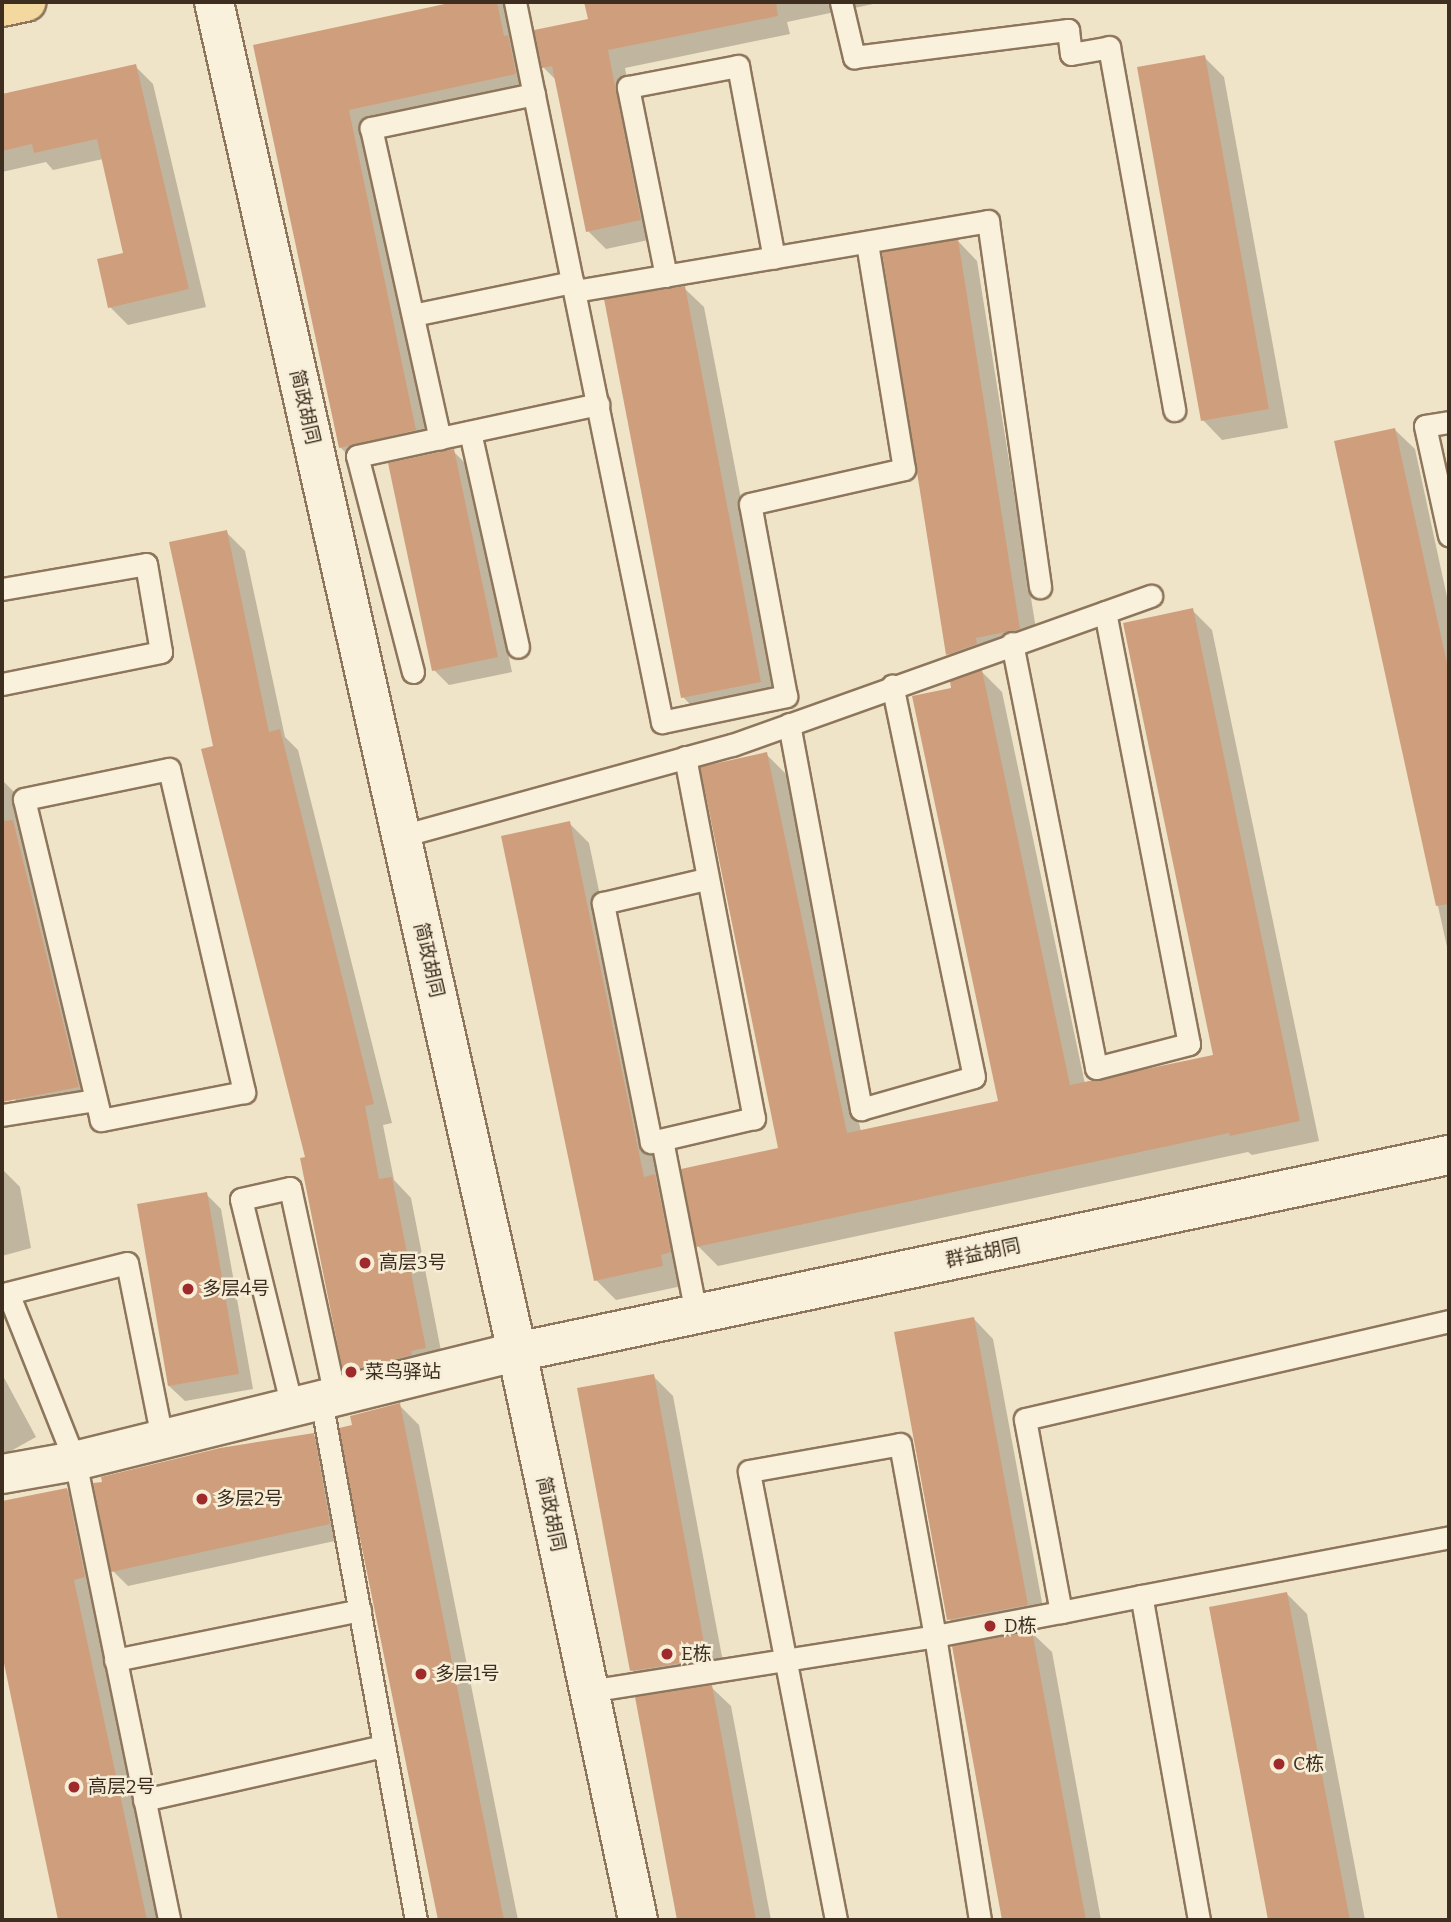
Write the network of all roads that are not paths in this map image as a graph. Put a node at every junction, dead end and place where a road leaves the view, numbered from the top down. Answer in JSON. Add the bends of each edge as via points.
{"nodes":[{"id":1,"x":26,"y":2,"type":"edge"},
{"id":2,"x":214,"y":2,"type":"edge"},
{"id":3,"x":515,"y":2,"type":"edge"},
{"id":4,"x":841,"y":2,"type":"edge"},
{"id":5,"x":2,"y":7,"type":"edge"},
{"id":6,"x":534,"y":93,"type":"junction"},
{"id":7,"x":867,"y":242,"type":"junction"},
{"id":8,"x":774,"y":258,"type":"junction"},
{"id":9,"x":666,"y":275,"type":"junction"},
{"id":10,"x":574,"y":286,"type":"junction"},
{"id":11,"x":413,"y":315,"type":"junction"},
{"id":12,"x":598,"y":404,"type":"junction"},
{"id":13,"x":1174,"y":410,"type":"dead end"},
{"id":14,"x":1449,"y":422,"type":"edge"},
{"id":15,"x":470,"y":432,"type":"junction"},
{"id":16,"x":440,"y":439,"type":"junction"},
{"id":17,"x":1449,"y":535,"type":"edge"},
{"id":18,"x":1040,"y":587,"type":"dead end"},
{"id":19,"x":2,"y":589,"type":"edge"},
{"id":20,"x":1151,"y":596,"type":"dead end"},
{"id":21,"x":1105,"y":612,"type":"junction"},
{"id":22,"x":1012,"y":643,"type":"junction"},
{"id":23,"x":518,"y":647,"type":"dead end"},
{"id":24,"x":413,"y":672,"type":"dead end"},
{"id":25,"x":2,"y":684,"type":"edge"},
{"id":26,"x":892,"y":686,"type":"junction"},
{"id":27,"x":789,"y":724,"type":"junction"},
{"id":28,"x":685,"y":757,"type":"junction"},
{"id":29,"x":401,"y":836,"type":"junction"},
{"id":30,"x":706,"y":879,"type":"junction"},
{"id":31,"x":96,"y":1100,"type":"junction"},
{"id":32,"x":2,"y":1115,"type":"edge"},
{"id":33,"x":662,"y":1140,"type":"junction"},
{"id":34,"x":1449,"y":1155,"type":"edge"},
{"id":35,"x":696,"y":1314,"type":"junction"},
{"id":36,"x":1449,"y":1321,"type":"edge"},
{"id":37,"x":517,"y":1352,"type":"junction"},
{"id":38,"x":316,"y":1401,"type":"junction"},
{"id":39,"x":162,"y":1438,"type":"junction"},
{"id":40,"x":75,"y":1461,"type":"junction"},
{"id":41,"x":2,"y":1474,"type":"edge"},
{"id":42,"x":1449,"y":1537,"type":"edge"},
{"id":43,"x":1141,"y":1596,"type":"junction"},
{"id":44,"x":360,"y":1610,"type":"junction"},
{"id":45,"x":1062,"y":1612,"type":"junction"},
{"id":46,"x":935,"y":1636,"type":"junction"},
{"id":47,"x":115,"y":1660,"type":"junction"},
{"id":48,"x":786,"y":1660,"type":"junction"},
{"id":49,"x":589,"y":1691,"type":"junction"},
{"id":50,"x":384,"y":1746,"type":"junction"},
{"id":51,"x":144,"y":1800,"type":"junction"},
{"id":52,"x":169,"y":1920,"type":"edge"},
{"id":53,"x":416,"y":1920,"type":"edge"},
{"id":54,"x":638,"y":1920,"type":"edge"},
{"id":55,"x":836,"y":1920,"type":"edge"},
{"id":56,"x":980,"y":1920,"type":"edge"},
{"id":57,"x":1199,"y":1920,"type":"edge"}],
"edges":[{"from":1,"to":5,"type":"main road"},
{"from":2,"to":29,"type":"street","name":"简政胡同"},
{"from":3,"to":6,"type":"lane"},
{"from":4,"to":13,"type":"lane","via":[[854,57],[1068,30],[1072,54],[1109,47]]},
{"from":6,"to":10,"type":"lane"},
{"from":6,"to":11,"type":"lane","via":[[371,128]]},
{"from":7,"to":8,"type":"lane"},
{"from":7,"to":12,"type":"lane","via":[[904,469],[750,504],[786,696],[662,722]]},
{"from":7,"to":18,"type":"lane","via":[[988,221]]},
{"from":8,"to":9,"type":"lane"},
{"from":8,"to":9,"type":"lane","via":[[738,66],[628,87]]},
{"from":9,"to":10,"type":"lane"},
{"from":10,"to":11,"type":"lane"},
{"from":10,"to":12,"type":"lane"},
{"from":11,"to":16,"type":"lane"},
{"from":12,"to":15,"type":"lane"},
{"from":14,"to":17,"type":"lane","via":[[1425,426]]},
{"from":15,"to":16,"type":"lane"},
{"from":15,"to":23,"type":"lane"},
{"from":16,"to":24,"type":"lane","via":[[357,456]]},
{"from":19,"to":25,"type":"lane","via":[[146,564],[161,653]]},
{"from":20,"to":21,"type":"lane"},
{"from":21,"to":22,"type":"lane"},
{"from":21,"to":22,"type":"lane","via":[[1189,1044],[1096,1068]]},
{"from":22,"to":26,"type":"lane"},
{"from":26,"to":27,"type":"lane"},
{"from":26,"to":27,"type":"lane","via":[[974,1077],[861,1109]]},
{"from":27,"to":28,"type":"lane"},
{"from":28,"to":29,"type":"lane"},
{"from":28,"to":30,"type":"lane"},
{"from":29,"to":37,"type":"street","name":"简政胡同"},
{"from":30,"to":33,"type":"lane","via":[[754,1118]]},
{"from":30,"to":33,"type":"lane","via":[[603,904],[651,1142]]},
{"from":31,"to":31,"type":"lane","via":[[24,799],[169,769],[244,1092],[101,1120]]},
{"from":31,"to":32,"type":"lane"},
{"from":33,"to":35,"type":"lane"},
{"from":34,"to":35,"type":"street","name":"群益胡同"},
{"from":35,"to":37,"type":"street","name":"群益胡同"},
{"from":36,"to":45,"type":"lane","via":[[1025,1419]]},
{"from":37,"to":38,"type":"street","name":"群益胡同"},
{"from":37,"to":49,"type":"street","name":"简政胡同"},
{"from":38,"to":38,"type":"lane","via":[[290,1188],[241,1199]]},
{"from":38,"to":39,"type":"street","name":"群益胡同"},
{"from":38,"to":44,"type":"lane"},
{"from":39,"to":40,"type":"street","name":"群益胡同"},
{"from":39,"to":40,"type":"lane","via":[[127,1263],[8,1293]]},
{"from":40,"to":41,"type":"street","name":"群益胡同"},
{"from":40,"to":47,"type":"lane"},
{"from":42,"to":43,"type":"lane"},
{"from":43,"to":45,"type":"lane"},
{"from":43,"to":57,"type":"lane"},
{"from":44,"to":47,"type":"lane"},
{"from":44,"to":50,"type":"lane"},
{"from":45,"to":46,"type":"lane"},
{"from":46,"to":48,"type":"lane"},
{"from":46,"to":48,"type":"lane","via":[[900,1444],[749,1471]]},
{"from":46,"to":56,"type":"lane"},
{"from":47,"to":51,"type":"lane"},
{"from":48,"to":49,"type":"lane"},
{"from":48,"to":55,"type":"lane"},
{"from":49,"to":54,"type":"street","name":"简政胡同"},
{"from":50,"to":51,"type":"lane"},
{"from":50,"to":53,"type":"lane"},
{"from":51,"to":52,"type":"lane"}]}
